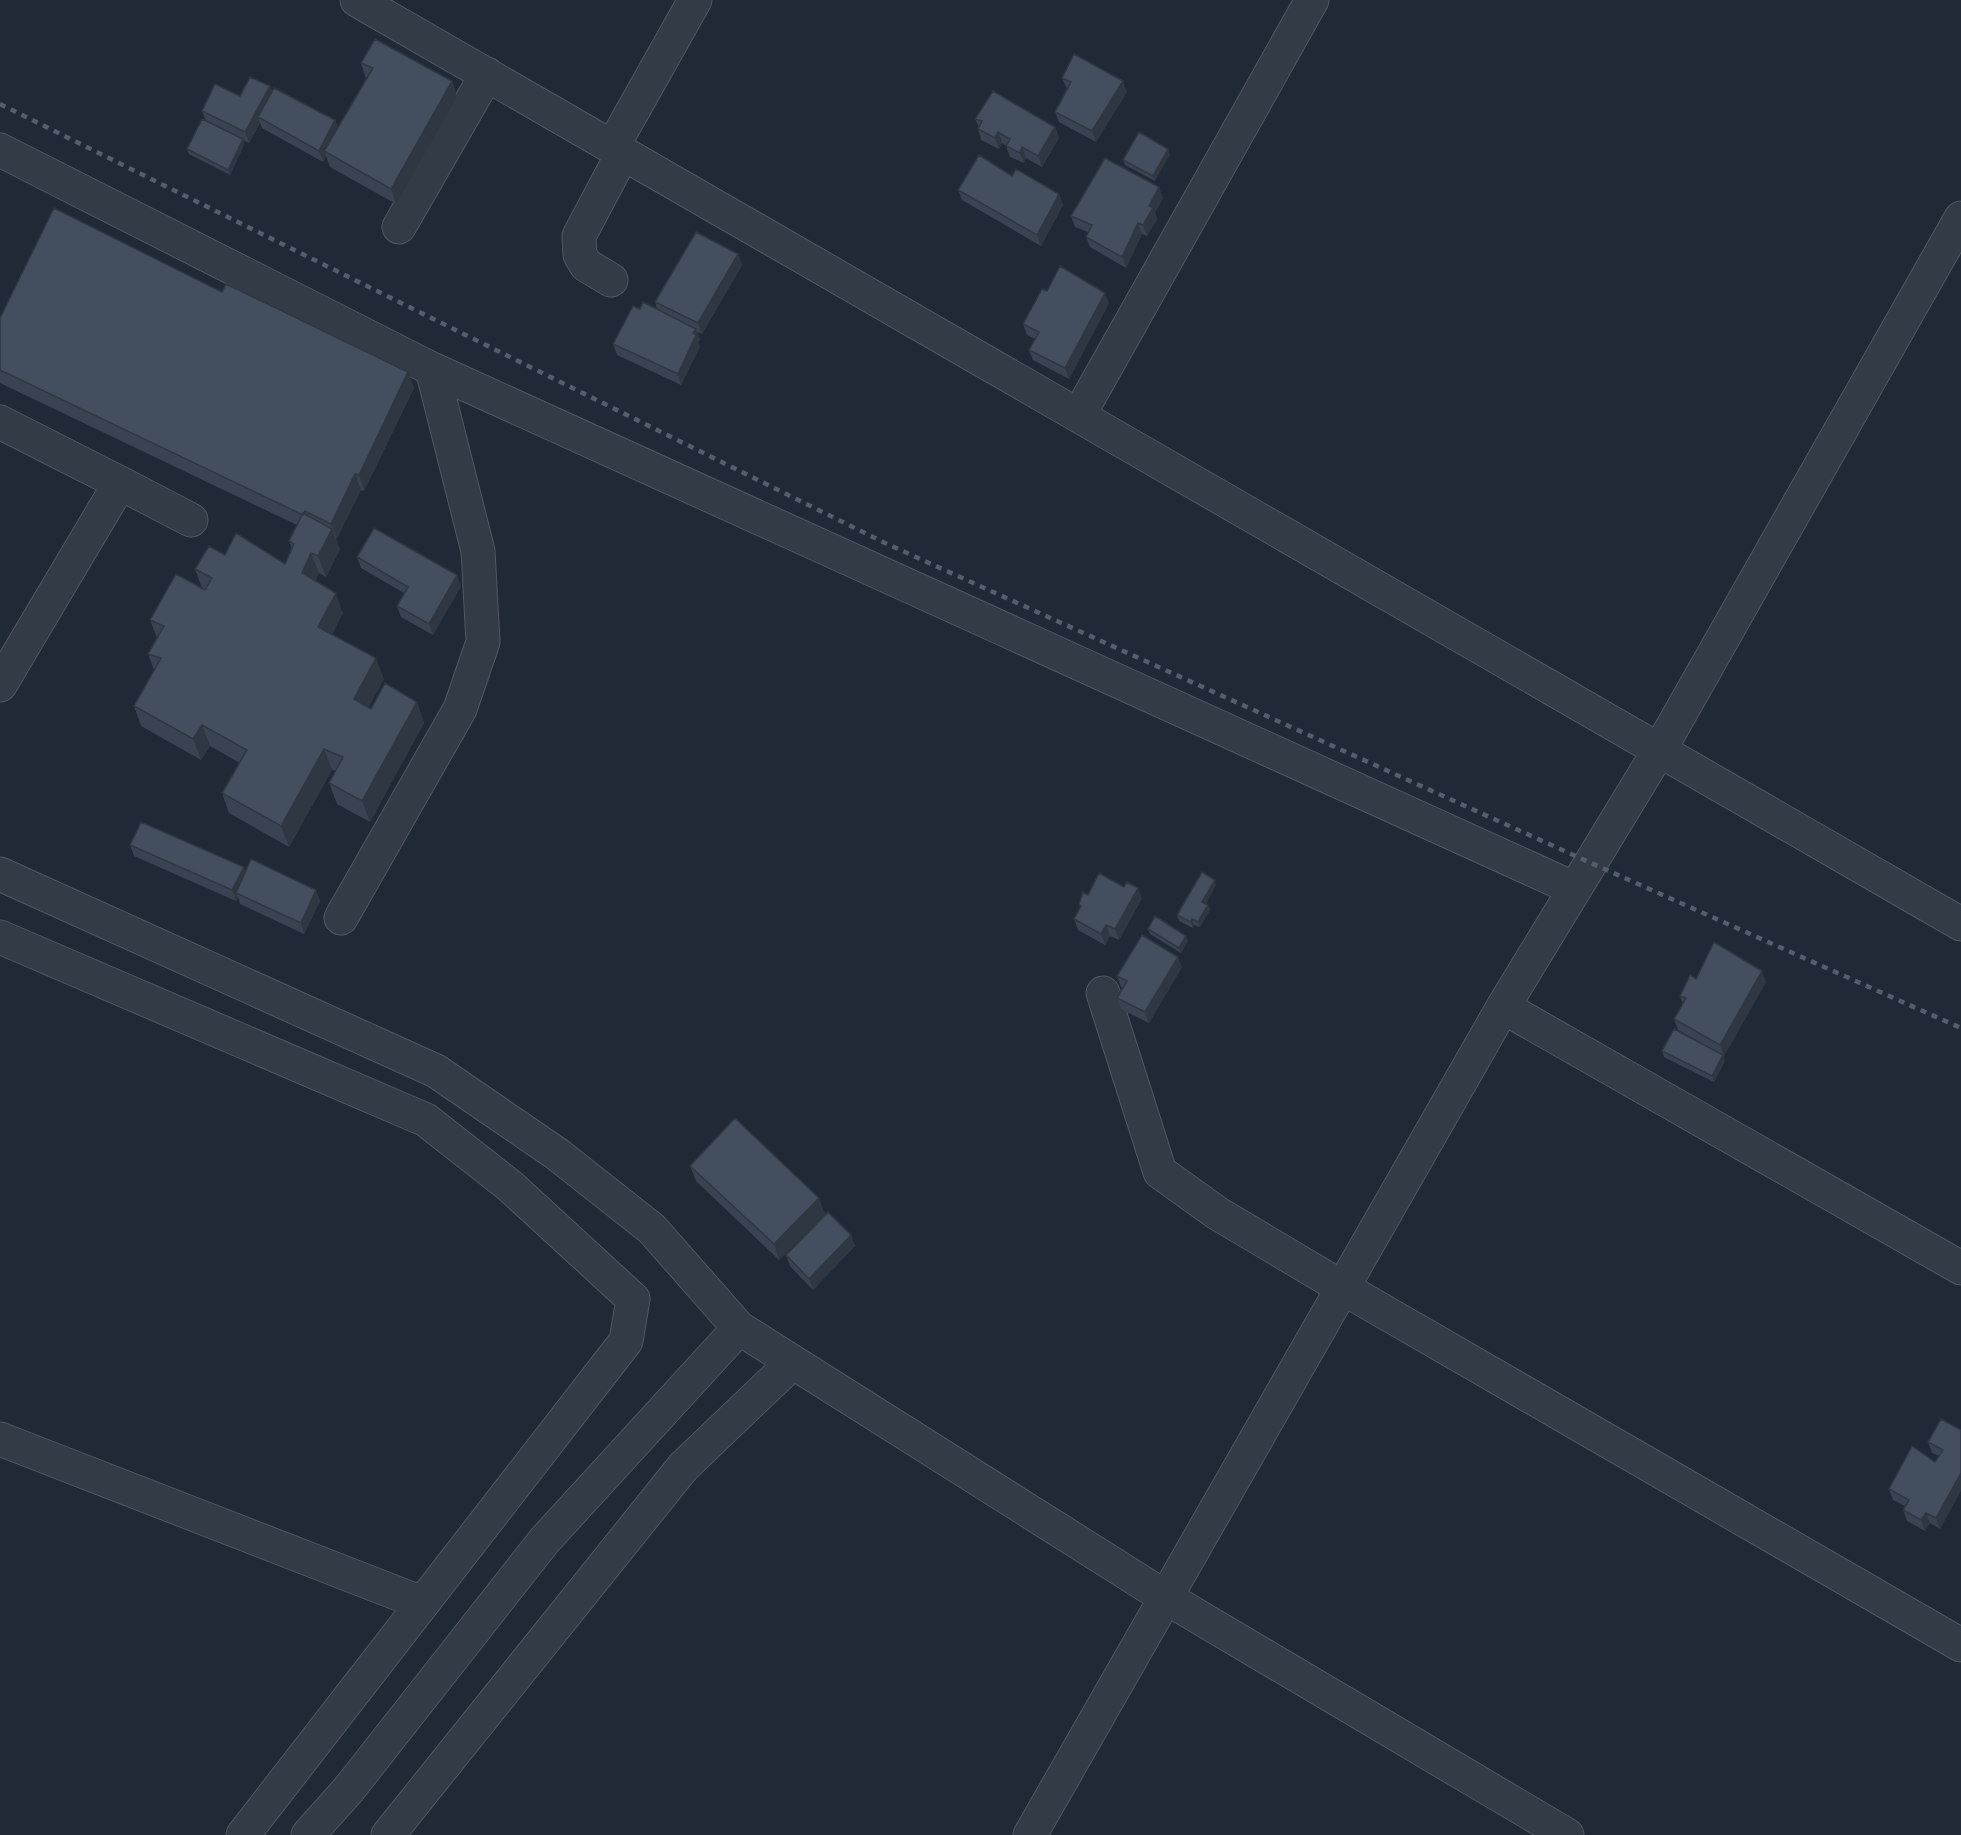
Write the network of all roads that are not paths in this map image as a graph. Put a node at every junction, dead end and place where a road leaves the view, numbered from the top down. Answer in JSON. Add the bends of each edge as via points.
{"nodes":[{"id":1,"x":357,"y":0,"type":"edge"},
{"id":2,"x":695,"y":0,"type":"edge"},
{"id":3,"x":1312,"y":0,"type":"edge"},
{"id":4,"x":487,"y":74,"type":"junction"},
{"id":5,"x":618,"y":149,"type":"junction"},
{"id":6,"x":0,"y":150,"type":"edge"},
{"id":7,"x":1961,"y":218,"type":"edge"},
{"id":8,"x":399,"y":227,"type":"dead end"},
{"id":9,"x":611,"y":280,"type":"dead end"},
{"id":10,"x":432,"y":369,"type":"junction"},
{"id":11,"x":1079,"y":415,"type":"junction"},
{"id":12,"x":0,"y":422,"type":"edge"},
{"id":13,"x":120,"y":483,"type":"junction"},
{"id":14,"x":191,"y":520,"type":"dead end"},
{"id":15,"x":0,"y":686,"type":"edge"},
{"id":16,"x":1660,"y":749,"type":"junction"},
{"id":17,"x":0,"y":874,"type":"edge"},
{"id":18,"x":1575,"y":889,"type":"junction"},
{"id":19,"x":341,"y":918,"type":"dead end"},
{"id":20,"x":1961,"y":924,"type":"edge"},
{"id":21,"x":0,"y":937,"type":"edge"},
{"id":22,"x":1103,"y":993,"type":"dead end"},
{"id":23,"x":1503,"y":1007,"type":"junction"},
{"id":24,"x":1961,"y":1268,"type":"edge"},
{"id":25,"x":1342,"y":1288,"type":"junction"},
{"id":26,"x":739,"y":1328,"type":"junction"},
{"id":27,"x":793,"y":1362,"type":"junction"},
{"id":28,"x":0,"y":1439,"type":"edge"},
{"id":29,"x":1165,"y":1597,"type":"junction"},
{"id":30,"x":422,"y":1603,"type":"junction"},
{"id":31,"x":1961,"y":1645,"type":"edge"},
{"id":32,"x":243,"y":1835,"type":"edge"},
{"id":33,"x":308,"y":1835,"type":"edge"},
{"id":34,"x":388,"y":1835,"type":"edge"},
{"id":35,"x":1030,"y":1835,"type":"edge"},
{"id":36,"x":1567,"y":1835,"type":"edge"}],
"edges":[{"from":1,"to":4,"type":"street"},
{"from":2,"to":5,"type":"street"},
{"from":3,"to":11,"type":"street"},
{"from":4,"to":5,"type":"street"},
{"from":4,"to":8,"type":"street"},
{"from":5,"to":9,"type":"street","via":[[579,236],[580,255],[586,265]]},
{"from":5,"to":11,"type":"street"},
{"from":6,"to":10,"type":"street"},
{"from":7,"to":16,"type":"street"},
{"from":10,"to":18,"type":"street"},
{"from":10,"to":19,"type":"street","via":[[478,551],[483,642],[460,710]]},
{"from":11,"to":16,"type":"street"},
{"from":12,"to":13,"type":"street"},
{"from":13,"to":14,"type":"street"},
{"from":13,"to":15,"type":"street"},
{"from":16,"to":18,"type":"street"},
{"from":16,"to":20,"type":"street"},
{"from":17,"to":26,"type":"street","via":[[436,1071],[557,1154],[652,1229]]},
{"from":18,"to":23,"type":"street"},
{"from":21,"to":30,"type":"street","via":[[426,1120],[510,1186],[633,1299],[626,1341]]},
{"from":22,"to":25,"type":"street","via":[[1160,1172],[1217,1213]]},
{"from":23,"to":24,"type":"street"},
{"from":23,"to":25,"type":"street"},
{"from":25,"to":29,"type":"street"},
{"from":25,"to":31,"type":"street"},
{"from":26,"to":27,"type":"street"},
{"from":26,"to":33,"type":"street","via":[[543,1541],[349,1789]]},
{"from":27,"to":29,"type":"street"},
{"from":27,"to":34,"type":"street","via":[[683,1467]]},
{"from":28,"to":30,"type":"street"},
{"from":29,"to":35,"type":"street"},
{"from":29,"to":36,"type":"street"},
{"from":30,"to":32,"type":"street"}]}
